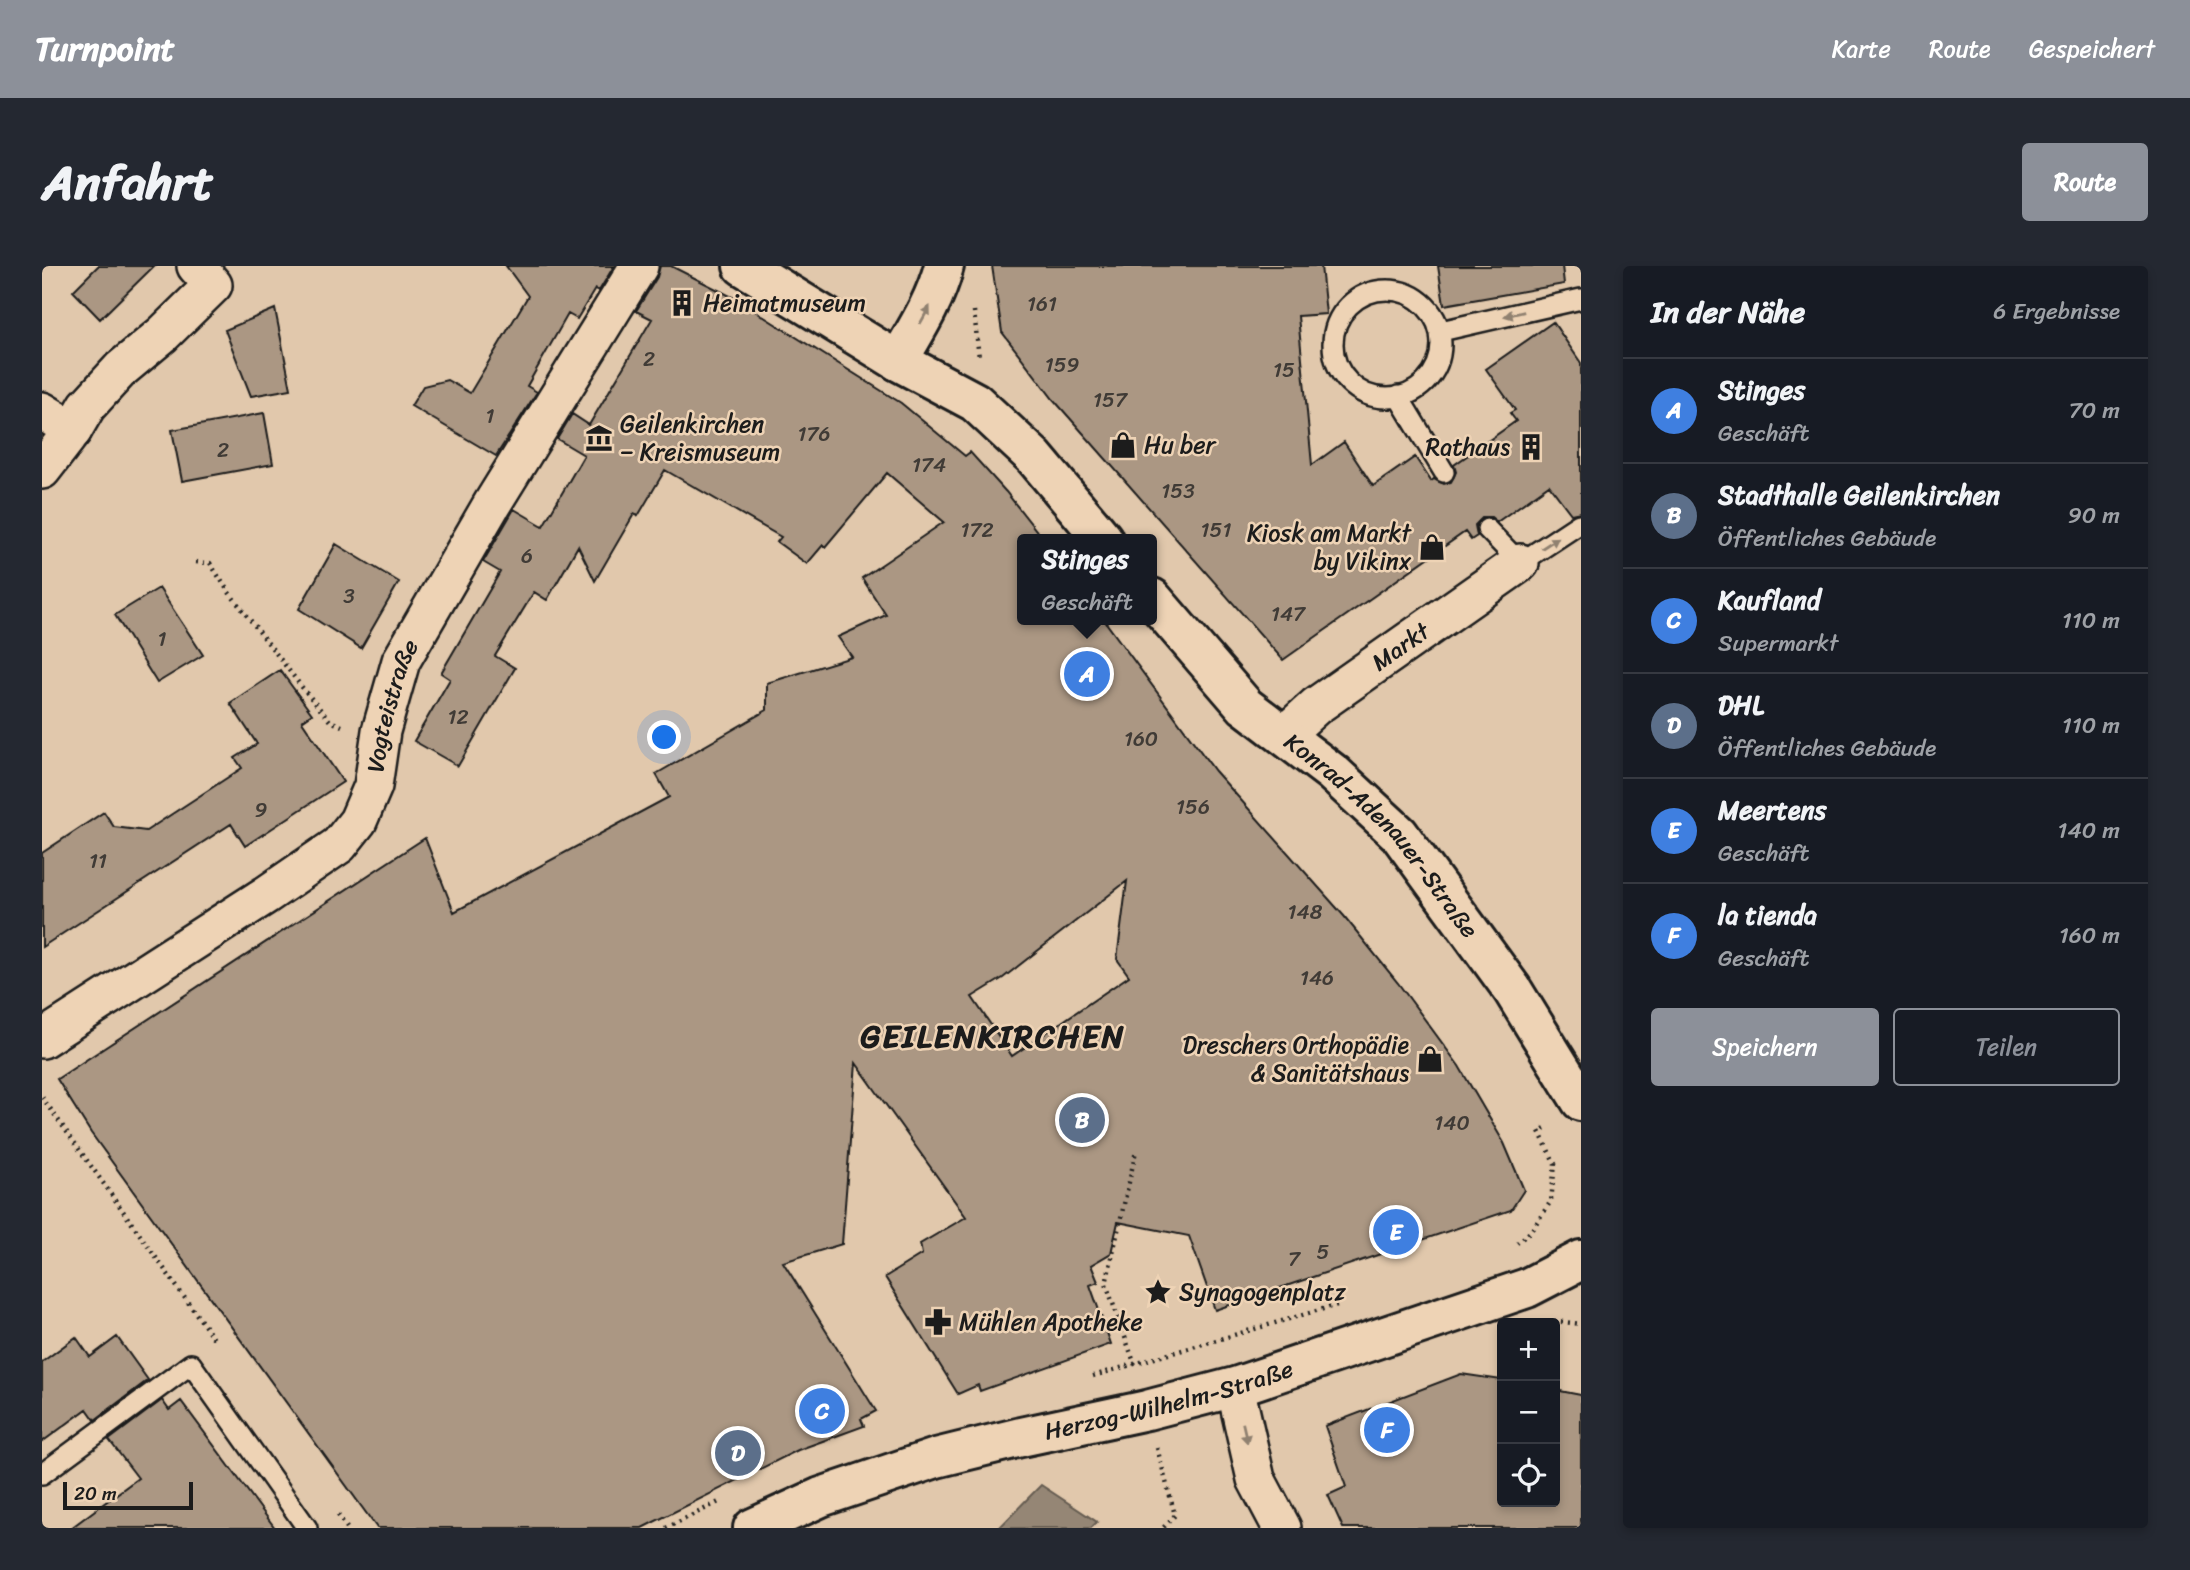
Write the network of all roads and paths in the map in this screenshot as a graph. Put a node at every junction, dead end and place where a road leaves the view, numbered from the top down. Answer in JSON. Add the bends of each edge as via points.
{"nodes":[{"id":1,"x":196,"y":266,"type":"edge"},
{"id":2,"x":743,"y":266,"type":"edge"},
{"id":3,"x":944,"y":266,"type":"edge"},
{"id":4,"x":631,"y":279,"type":"edge"},
{"id":5,"x":1581,"y":299,"type":"edge"},
{"id":6,"x":972,"y":301,"type":"dead end"},
{"id":7,"x":1441,"y":331,"type":"junction"},
{"id":8,"x":898,"y":361,"type":"junction"},
{"id":9,"x":1398,"y":396,"type":"junction"},
{"id":10,"x":975,"y":402,"type":"junction"},
{"id":11,"x":42,"y":411,"type":"edge"},
{"id":12,"x":73,"y":430,"type":"junction"},
{"id":13,"x":42,"y":470,"type":"edge"},
{"id":14,"x":1444,"y":472,"type":"dead end"},
{"id":15,"x":1579,"y":524,"type":"edge"},
{"id":16,"x":1487,"y":529,"type":"dead end"},
{"id":17,"x":1098,"y":534,"type":"edge"},
{"id":18,"x":196,"y":562,"type":"dead end"},
{"id":19,"x":1520,"y":563,"type":"junction"},
{"id":20,"x":1157,"y":604,"type":"edge"},
{"id":21,"x":330,"y":721,"type":"dead end"},
{"id":22,"x":1285,"y":734,"type":"junction"},
{"id":23,"x":42,"y":1039,"type":"edge"},
{"id":24,"x":42,"y":1097,"type":"edge"},
{"id":25,"x":1581,"y":1101,"type":"edge"},
{"id":26,"x":1551,"y":1126,"type":"dead end"},
{"id":27,"x":1136,"y":1151,"type":"dead end"},
{"id":28,"x":1510,"y":1248,"type":"dead end"},
{"id":29,"x":1581,"y":1260,"type":"edge"},
{"id":30,"x":1343,"y":1303,"type":"dead end"},
{"id":31,"x":1560,"y":1322,"type":"edge"},
{"id":32,"x":1581,"y":1324,"type":"edge"},
{"id":33,"x":215,"y":1341,"type":"dead end"},
{"id":34,"x":1235,"y":1387,"type":"junction"},
{"id":35,"x":1147,"y":1410,"type":"junction"},
{"id":36,"x":42,"y":1474,"type":"edge"},
{"id":37,"x":332,"y":1506,"type":"dead end"},
{"id":38,"x":307,"y":1528,"type":"edge"},
{"id":39,"x":347,"y":1528,"type":"edge"},
{"id":40,"x":753,"y":1528,"type":"edge"},
{"id":41,"x":1163,"y":1528,"type":"edge"},
{"id":42,"x":1282,"y":1528,"type":"edge"}],
"edges":[{"from":1,"to":12,"type":"street","via":[[213,285],[121,369],[87,406]]},
{"from":2,"to":8,"type":"street"},
{"from":8,"to":3,"type":"street","one_way":true,"via":[[927,312]]},
{"from":4,"to":23,"type":"street","name":"Vogteistraße","via":[[492,503],[401,661],[381,731],[373,786],[359,821],[328,853]]},
{"from":5,"to":7,"type":"lane","one_way":true},
{"from":6,"to":10,"type":"path","via":[[979,362],[992,377]]},
{"from":7,"to":9,"type":"lane","via":[[1441,354],[1434,372],[1417,389]]},
{"from":7,"to":9,"type":"lane","via":[[1419,300],[1398,291],[1366,294],[1341,313],[1333,332],[1336,367],[1347,383],[1364,395]]},
{"from":8,"to":10,"type":"street"},
{"from":9,"to":14,"type":"lane"},
{"from":10,"to":17,"type":"street","via":[[1034,457]]},
{"from":11,"to":12,"type":"street"},
{"from":12,"to":13,"type":"street"},
{"from":19,"to":15,"type":"lane","name":"Markt","one_way":true},
{"from":16,"to":19,"type":"lane"},
{"from":18,"to":21,"type":"path","via":[[210,564]]},
{"from":19,"to":22,"type":"street","name":"Markt","via":[[1316,706]]},
{"from":20,"to":22,"type":"street","name":"Konrad-Adenauer-Straße","via":[[1245,706]]},
{"from":22,"to":25,"type":"street","name":"Konrad-Adenauer-Straße","via":[[1399,834],[1512,989]]},
{"from":24,"to":33,"type":"path"},
{"from":26,"to":28,"type":"path","via":[[1539,1131],[1555,1164],[1551,1201],[1531,1231]]},
{"from":27,"to":30,"type":"path","via":[[1107,1284],[1135,1364]]},
{"from":29,"to":34,"type":"street","name":"Herzog-Wilhelm-Straße","via":[[1527,1288]]},
{"from":31,"to":32,"type":"path"},
{"from":34,"to":35,"type":"street","name":"Herzog-Wilhelm-Straße"},
{"from":34,"to":42,"type":"street","one_way":true,"via":[[1256,1479]]},
{"from":35,"to":40,"type":"street","name":"Herzog-Wilhelm-Straße","via":[[915,1464],[821,1497]]},
{"from":35,"to":41,"type":"path","via":[[1175,1515]]},
{"from":36,"to":38,"type":"lane","via":[[191,1364]]},
{"from":37,"to":39,"type":"path"}]}
